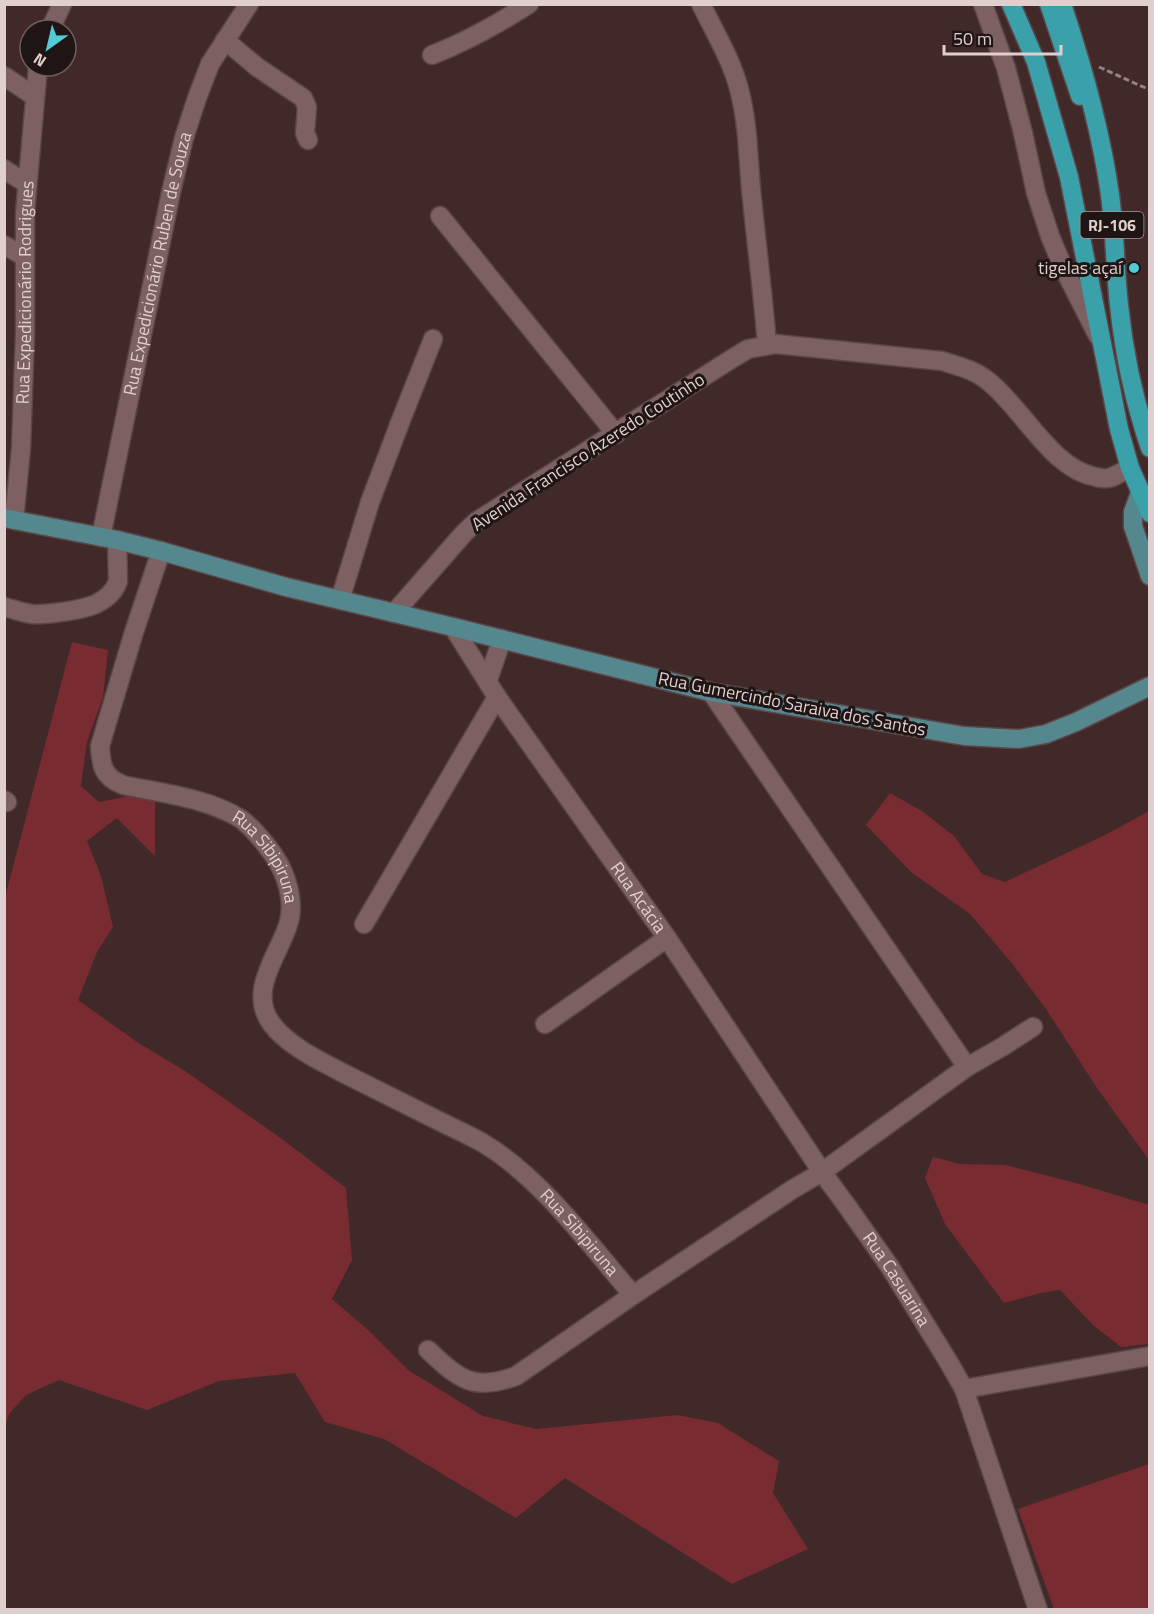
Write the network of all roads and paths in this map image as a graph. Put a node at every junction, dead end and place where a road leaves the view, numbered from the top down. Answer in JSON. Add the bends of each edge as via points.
{"nodes":[{"id":1,"x":63,"y":4,"type":"edge"},
{"id":2,"x":249,"y":4,"type":"edge"},
{"id":3,"x":529,"y":4,"type":"edge"},
{"id":4,"x":701,"y":4,"type":"edge"},
{"id":5,"x":983,"y":4,"type":"edge"},
{"id":6,"x":1011,"y":4,"type":"edge"},
{"id":7,"x":1021,"y":4,"type":"edge"},
{"id":8,"x":1048,"y":4,"type":"edge"},
{"id":9,"x":1062,"y":4,"type":"edge"},
{"id":10,"x":56,"y":18,"type":"edge"},
{"id":11,"x":225,"y":40,"type":"junction"},
{"id":12,"x":432,"y":55,"type":"dead end"},
{"id":13,"x":1081,"y":59,"type":"junction"},
{"id":14,"x":1036,"y":62,"type":"junction"},
{"id":15,"x":4,"y":76,"type":"edge"},
{"id":16,"x":36,"y":78,"type":"edge"},
{"id":17,"x":1149,"y":90,"type":"edge"},
{"id":18,"x":34,"y":96,"type":"junction"},
{"id":19,"x":1098,"y":132,"type":"junction"},
{"id":20,"x":308,"y":140,"type":"dead end"},
{"id":21,"x":4,"y":169,"type":"edge"},
{"id":22,"x":27,"y":184,"type":"junction"},
{"id":23,"x":440,"y":216,"type":"dead end"},
{"id":24,"x":4,"y":245,"type":"edge"},
{"id":25,"x":25,"y":257,"type":"junction"},
{"id":26,"x":433,"y":339,"type":"dead end"},
{"id":27,"x":1101,"y":340,"type":"junction"},
{"id":28,"x":766,"y":345,"type":"junction"},
{"id":29,"x":616,"y":434,"type":"junction"},
{"id":30,"x":13,"y":446,"type":"edge"},
{"id":31,"x":1149,"y":448,"type":"edge"},
{"id":32,"x":1130,"y":468,"type":"junction"},
{"id":33,"x":1140,"y":493,"type":"junction"},
{"id":34,"x":1149,"y":513,"type":"edge"},
{"id":35,"x":10,"y":519,"type":"edge"},
{"id":36,"x":109,"y":538,"type":"junction"},
{"id":37,"x":161,"y":551,"type":"junction"},
{"id":38,"x":1149,"y":576,"type":"edge"},
{"id":39,"x":340,"y":600,"type":"junction"},
{"id":40,"x":4,"y":607,"type":"edge"},
{"id":41,"x":394,"y":614,"type":"junction"},
{"id":42,"x":453,"y":627,"type":"junction"},
{"id":43,"x":502,"y":639,"type":"junction"},
{"id":44,"x":488,"y":680,"type":"junction"},
{"id":45,"x":1149,"y":686,"type":"edge"},
{"id":46,"x":711,"y":692,"type":"junction"},
{"id":47,"x":497,"y":697,"type":"junction"},
{"id":48,"x":364,"y":924,"type":"dead end"},
{"id":49,"x":667,"y":938,"type":"junction"},
{"id":50,"x":545,"y":1024,"type":"dead end"},
{"id":51,"x":1033,"y":1027,"type":"dead end"},
{"id":52,"x":968,"y":1067,"type":"junction"},
{"id":53,"x":822,"y":1172,"type":"junction"},
{"id":54,"x":633,"y":1295,"type":"junction"},
{"id":55,"x":428,"y":1350,"type":"dead end"},
{"id":56,"x":1149,"y":1356,"type":"edge"},
{"id":57,"x":964,"y":1389,"type":"junction"},
{"id":58,"x":1038,"y":1610,"type":"edge"}],
"edges":[{"from":1,"to":10,"type":"street"},
{"from":2,"to":11,"type":"street","name":"Rua Expedicionário Ruben de Souza"},
{"from":3,"to":12,"type":"street","via":[[479,34]]},
{"from":4,"to":28,"type":"street","via":[[732,68],[748,132]]},
{"from":5,"to":27,"type":"street","via":[[1006,68],[1050,236]]},
{"from":6,"to":14,"type":"highway","number":"RJ-106"},
{"from":7,"to":14,"type":"highway","via":[[1031,23]]},
{"from":8,"to":19,"type":"highway","via":[[1078,92]]},
{"from":9,"to":13,"type":"highway","number":"RJ-106"},
{"from":11,"to":20,"type":"street","via":[[303,98]]},
{"from":11,"to":36,"type":"street","name":"Rua Expedicionário Ruben de Souza","via":[[210,64],[197,98],[171,192]]},
{"from":13,"to":17,"type":"path"},
{"from":13,"to":19,"type":"highway","number":"RJ-106"},
{"from":14,"to":27,"type":"highway","number":"RJ-106","via":[[1069,177]]},
{"from":15,"to":18,"type":"street"},
{"from":16,"to":18,"type":"street","name":"Rua Expedicionário Rodrigues"},
{"from":18,"to":22,"type":"street","name":"Rua Expedicionário Rodrigues"},
{"from":19,"to":31,"type":"highway","number":"RJ-106","via":[[1110,199],[1123,339]]},
{"from":21,"to":22,"type":"street"},
{"from":22,"to":25,"type":"street","name":"Rua Expedicionário Rodrigues"},
{"from":23,"to":29,"type":"street"},
{"from":24,"to":25,"type":"street"},
{"from":25,"to":30,"type":"street","name":"Rua Expedicionário Rodrigues","via":[[25,333]]},
{"from":26,"to":39,"type":"street","via":[[374,493]]},
{"from":27,"to":32,"type":"highway","number":"RJ-106"},
{"from":28,"to":29,"type":"street","name":"Avenida Francisco Azeredo Coutinho","via":[[748,349]]},
{"from":28,"to":32,"type":"street","name":"Avenida Francisco Azeredo Coutinho","via":[[954,364],[987,380],[1073,469],[1108,479]]},
{"from":29,"to":41,"type":"street","name":"Avenida Francisco Azeredo Coutinho","via":[[477,521]]},
{"from":30,"to":35,"type":"street","name":"Rua Expedicionário Rodrigues"},
{"from":32,"to":33,"type":"highway","number":"RJ-106"},
{"from":33,"to":34,"type":"highway","number":"RJ-106"},
{"from":33,"to":38,"type":"main road","via":[[1133,526]]},
{"from":35,"to":36,"type":"main road"},
{"from":36,"to":37,"type":"main road"},
{"from":36,"to":40,"type":"street","name":"Rua Expedicionário Ruben de Souza","via":[[118,581],[108,596],[95,604],[47,614]]},
{"from":37,"to":39,"type":"main road"},
{"from":37,"to":54,"type":"street","name":"Rua Sibipiruna","via":[[100,746],[104,771],[123,785],[206,803],[241,820],[258,835],[283,870],[292,904],[289,923],[263,989],[262,1004],[271,1024],[330,1067],[483,1143],[517,1167]]},
{"from":39,"to":41,"type":"main road"},
{"from":41,"to":42,"type":"main road","name":"Rua Gumercindo Saraiva dos Santos"},
{"from":42,"to":43,"type":"main road","name":"Rua Gumercindo Saraiva dos Santos"},
{"from":42,"to":44,"type":"street","name":"Rua Acácia"},
{"from":43,"to":44,"type":"street"},
{"from":43,"to":46,"type":"main road","name":"Rua Gumercindo Saraiva dos Santos"},
{"from":44,"to":47,"type":"street","name":"Rua Acácia"},
{"from":45,"to":46,"type":"main road","name":"Rua Gumercindo Saraiva dos Santos","via":[[1076,722],[1019,739],[964,736]]},
{"from":46,"to":52,"type":"street"},
{"from":47,"to":48,"type":"street"},
{"from":47,"to":49,"type":"street","name":"Rua Acácia"},
{"from":49,"to":50,"type":"street"},
{"from":49,"to":53,"type":"street","name":"Rua Acácia"},
{"from":51,"to":52,"type":"street"},
{"from":52,"to":53,"type":"street"},
{"from":53,"to":54,"type":"street"},
{"from":53,"to":57,"type":"street","name":"Rua Casuarina","via":[[890,1267]]},
{"from":54,"to":55,"type":"street","via":[[516,1376],[501,1382],[480,1384],[456,1376]]},
{"from":56,"to":57,"type":"street"},
{"from":57,"to":58,"type":"street","name":"Rua Casuarina"}]}
